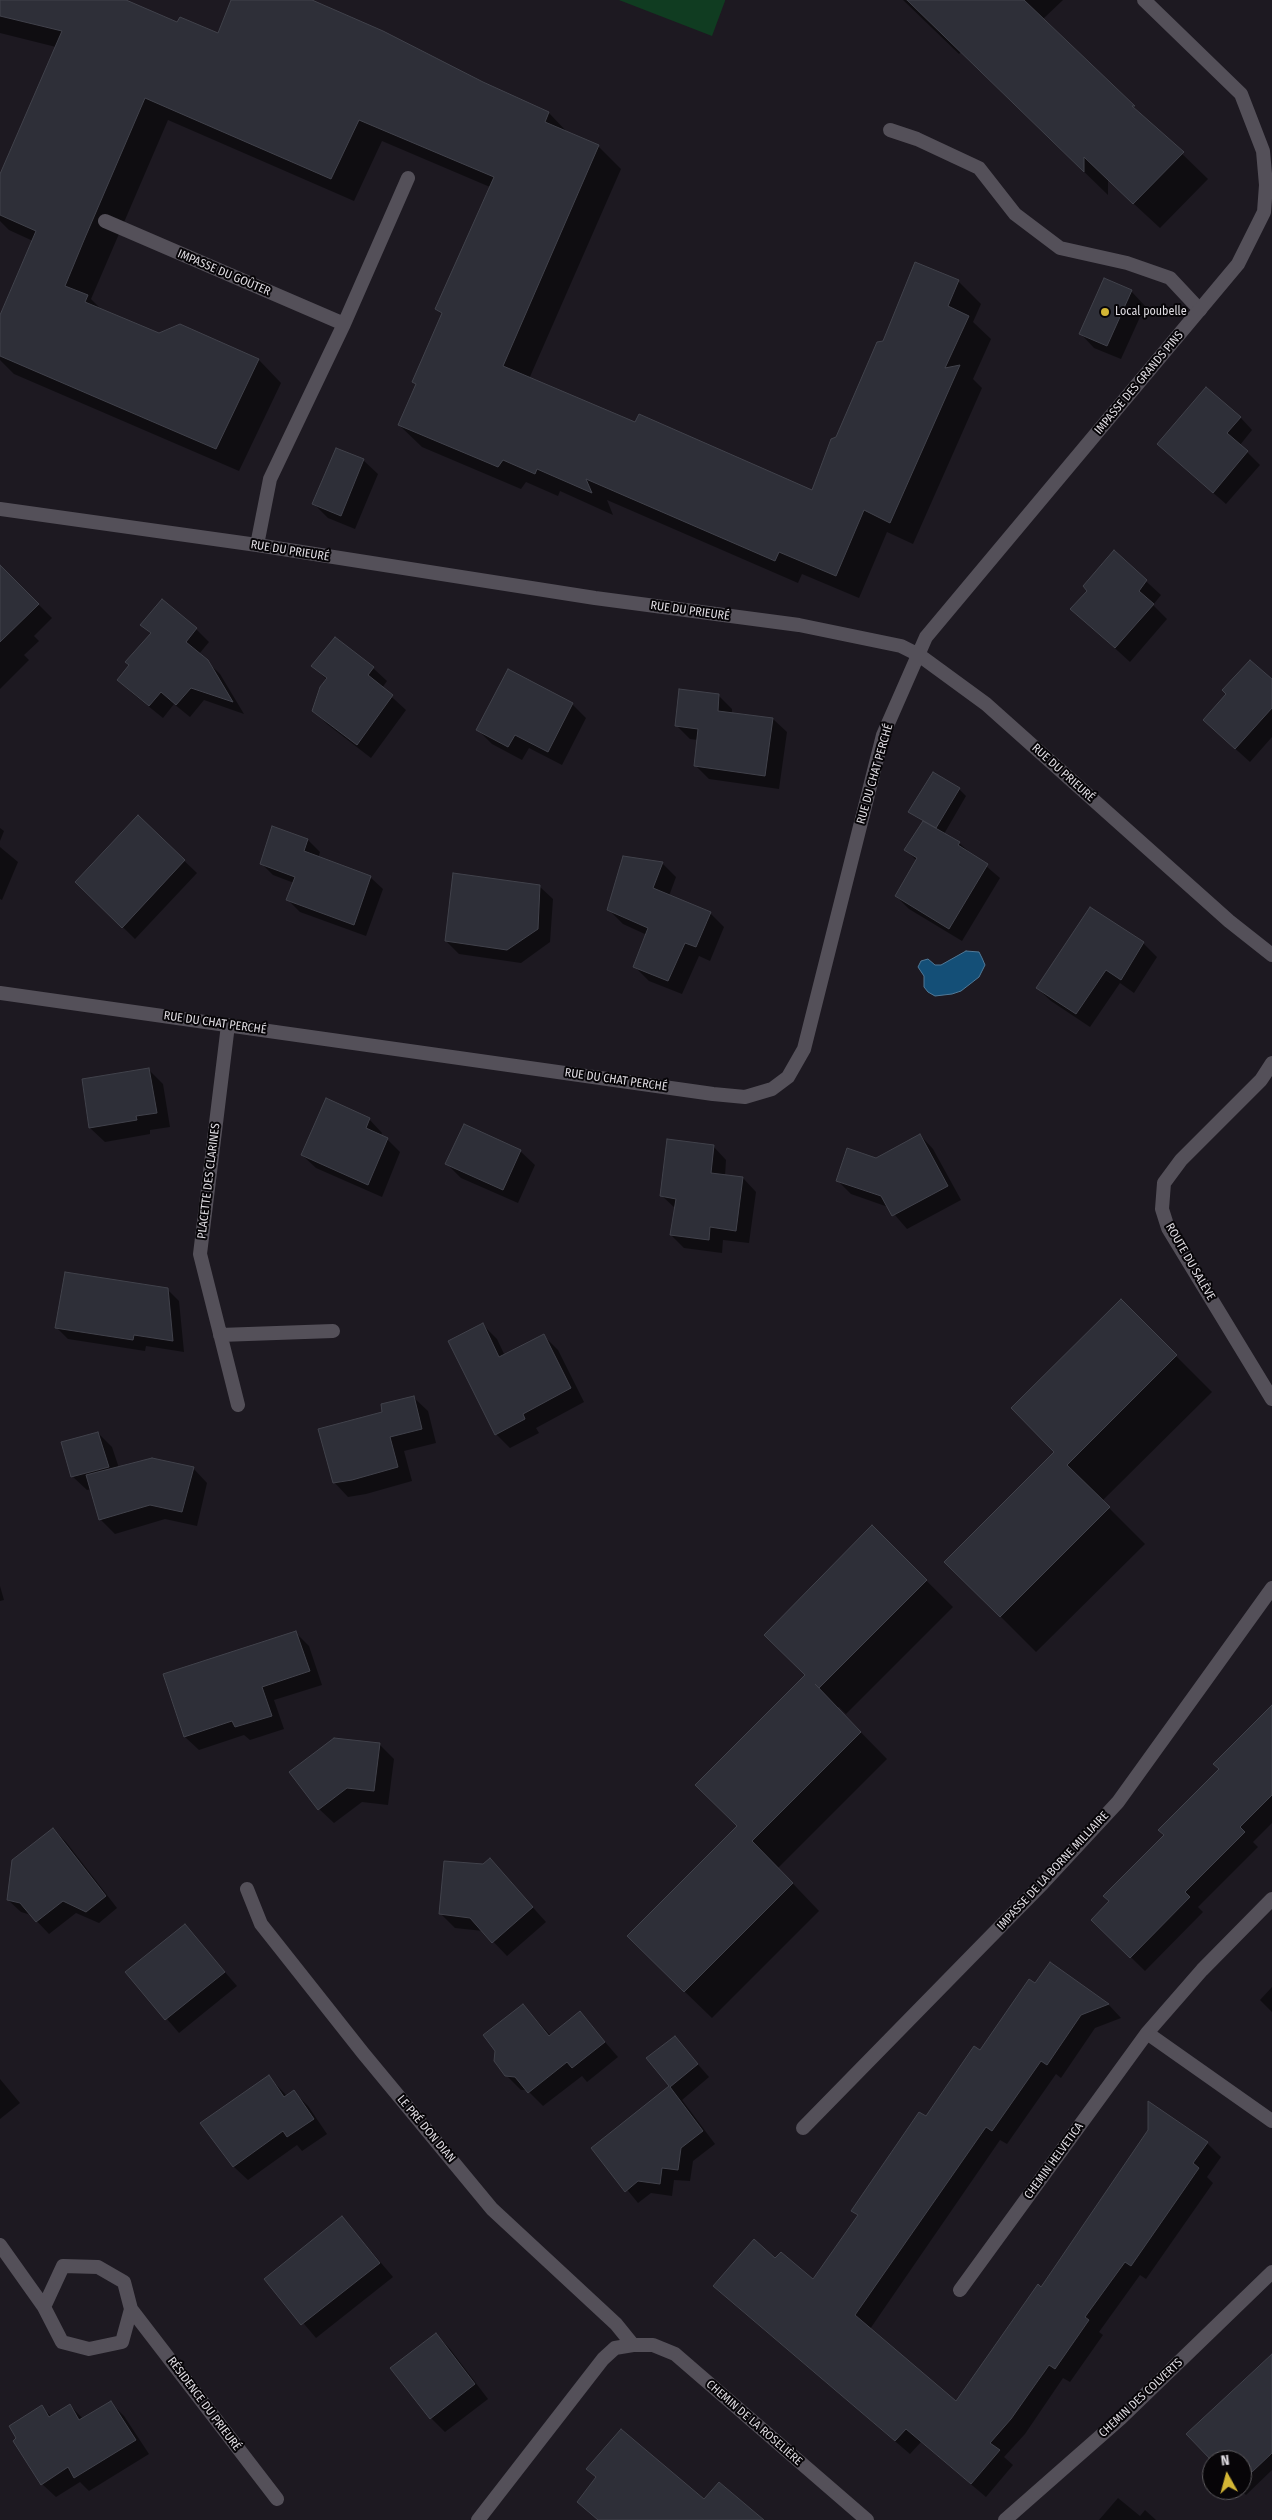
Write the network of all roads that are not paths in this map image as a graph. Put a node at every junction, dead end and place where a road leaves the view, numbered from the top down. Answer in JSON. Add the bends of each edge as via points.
{"nodes":[{"id":1,"x":1144,"y":0,"type":"edge"},
{"id":2,"x":890,"y":130,"type":"dead end"},
{"id":3,"x":408,"y":178,"type":"dead end"},
{"id":4,"x":1269,"y":185,"type":"edge"},
{"id":5,"x":105,"y":221,"type":"dead end"},
{"id":6,"x":1200,"y":310,"type":"junction"},
{"id":7,"x":344,"y":324,"type":"junction"},
{"id":8,"x":0,"y":510,"type":"edge"},
{"id":9,"x":258,"y":546,"type":"junction"},
{"id":10,"x":919,"y":655,"type":"junction"},
{"id":11,"x":1272,"y":955,"type":"edge"},
{"id":12,"x":0,"y":993,"type":"edge"},
{"id":13,"x":228,"y":1025,"type":"junction"},
{"id":14,"x":1272,"y":1063,"type":"edge"},
{"id":15,"x":333,"y":1331,"type":"dead end"},
{"id":16,"x":220,"y":1335,"type":"junction"},
{"id":17,"x":1272,"y":1399,"type":"edge"},
{"id":18,"x":238,"y":1405,"type":"dead end"},
{"id":19,"x":1272,"y":1588,"type":"edge"},
{"id":20,"x":247,"y":1889,"type":"dead end"},
{"id":21,"x":1272,"y":1899,"type":"edge"},
{"id":22,"x":1147,"y":2033,"type":"junction"},
{"id":23,"x":1272,"y":2121,"type":"edge"},
{"id":24,"x":803,"y":2128,"type":"dead end"},
{"id":25,"x":0,"y":2245,"type":"edge"},
{"id":26,"x":1272,"y":2272,"type":"edge"},
{"id":27,"x":960,"y":2290,"type":"dead end"},
{"id":28,"x":44,"y":2307,"type":"junction"},
{"id":29,"x":131,"y":2309,"type":"junction"},
{"id":30,"x":633,"y":2345,"type":"junction"},
{"id":31,"x":276,"y":2499,"type":"dead end"},
{"id":32,"x":478,"y":2520,"type":"edge"},
{"id":33,"x":867,"y":2520,"type":"edge"},
{"id":34,"x":1006,"y":2520,"type":"edge"}],
"edges":[{"from":1,"to":4,"type":"street","name":"IMPASSE DES GRANDS PINS","via":[[1241,94],[1263,151]]},
{"from":2,"to":6,"type":"street","via":[[979,168],[1014,214],[1060,248],[1128,263],[1170,278]]},
{"from":3,"to":7,"type":"street"},
{"from":4,"to":6,"type":"street","name":"IMPASSE DES GRANDS PINS","via":[[1264,212],[1238,264]]},
{"from":5,"to":7,"type":"street","name":"IMPASSE DU GOÛTER"},
{"from":6,"to":10,"type":"street","name":"IMPASSE DES GRANDS PINS","via":[[926,637]]},
{"from":7,"to":9,"type":"street","via":[[270,479]]},
{"from":8,"to":9,"type":"street","name":"RUE DU PRIEURÉ"},
{"from":9,"to":10,"type":"street","name":"RUE DU PRIEURÉ","via":[[595,598],[799,625],[883,641]]},
{"from":10,"to":11,"type":"street","name":"RUE DU PRIEURÉ","via":[[986,704],[1229,921]]},
{"from":10,"to":13,"type":"street","name":"RUE DU CHAT PERCHÉ","via":[[883,735],[804,1049],[788,1076],[772,1089],[745,1097],[713,1094]]},
{"from":12,"to":13,"type":"street","name":"RUE DU CHAT PERCHÉ"},
{"from":13,"to":16,"type":"street","name":"PLACETTE DES CLARINES","via":[[200,1254]]},
{"from":14,"to":17,"type":"street","name":"ROUTE DU SALÈVE","via":[[1260,1080],[1180,1160],[1164,1183],[1162,1209],[1168,1228]]},
{"from":15,"to":16,"type":"street"},
{"from":16,"to":18,"type":"street","name":"PLACETTE DES CLARINES"},
{"from":19,"to":24,"type":"street","name":"IMPASSE DE LA BORNE MILLIAIRE","via":[[1118,1802]]},
{"from":20,"to":30,"type":"street","name":"LE PRÉ DON DIAN","via":[[262,1924],[363,2054],[492,2209],[616,2324]]},
{"from":21,"to":22,"type":"street","name":"CHEMIN HELVETICA","via":[[1202,1970]]},
{"from":22,"to":23,"type":"street"},
{"from":22,"to":27,"type":"street","name":"CHEMIN HELVETICA"},
{"from":25,"to":28,"type":"street"},
{"from":26,"to":34,"type":"street","name":"CHEMIN DES COLVERTS","via":[[1121,2418]]},
{"from":28,"to":29,"type":"street","via":[[62,2342],[89,2349],[122,2342]]},
{"from":28,"to":29,"type":"street","via":[[63,2266],[98,2267],[124,2282]]},
{"from":29,"to":31,"type":"street","name":"RÉSIDENCE DU PRIEURÉ"},
{"from":30,"to":32,"type":"street","via":[[615,2348],[603,2360]]},
{"from":30,"to":33,"type":"street","name":"CHEMIN DE LA ROSELIÈRE","via":[[653,2345],[675,2354]]}]}
